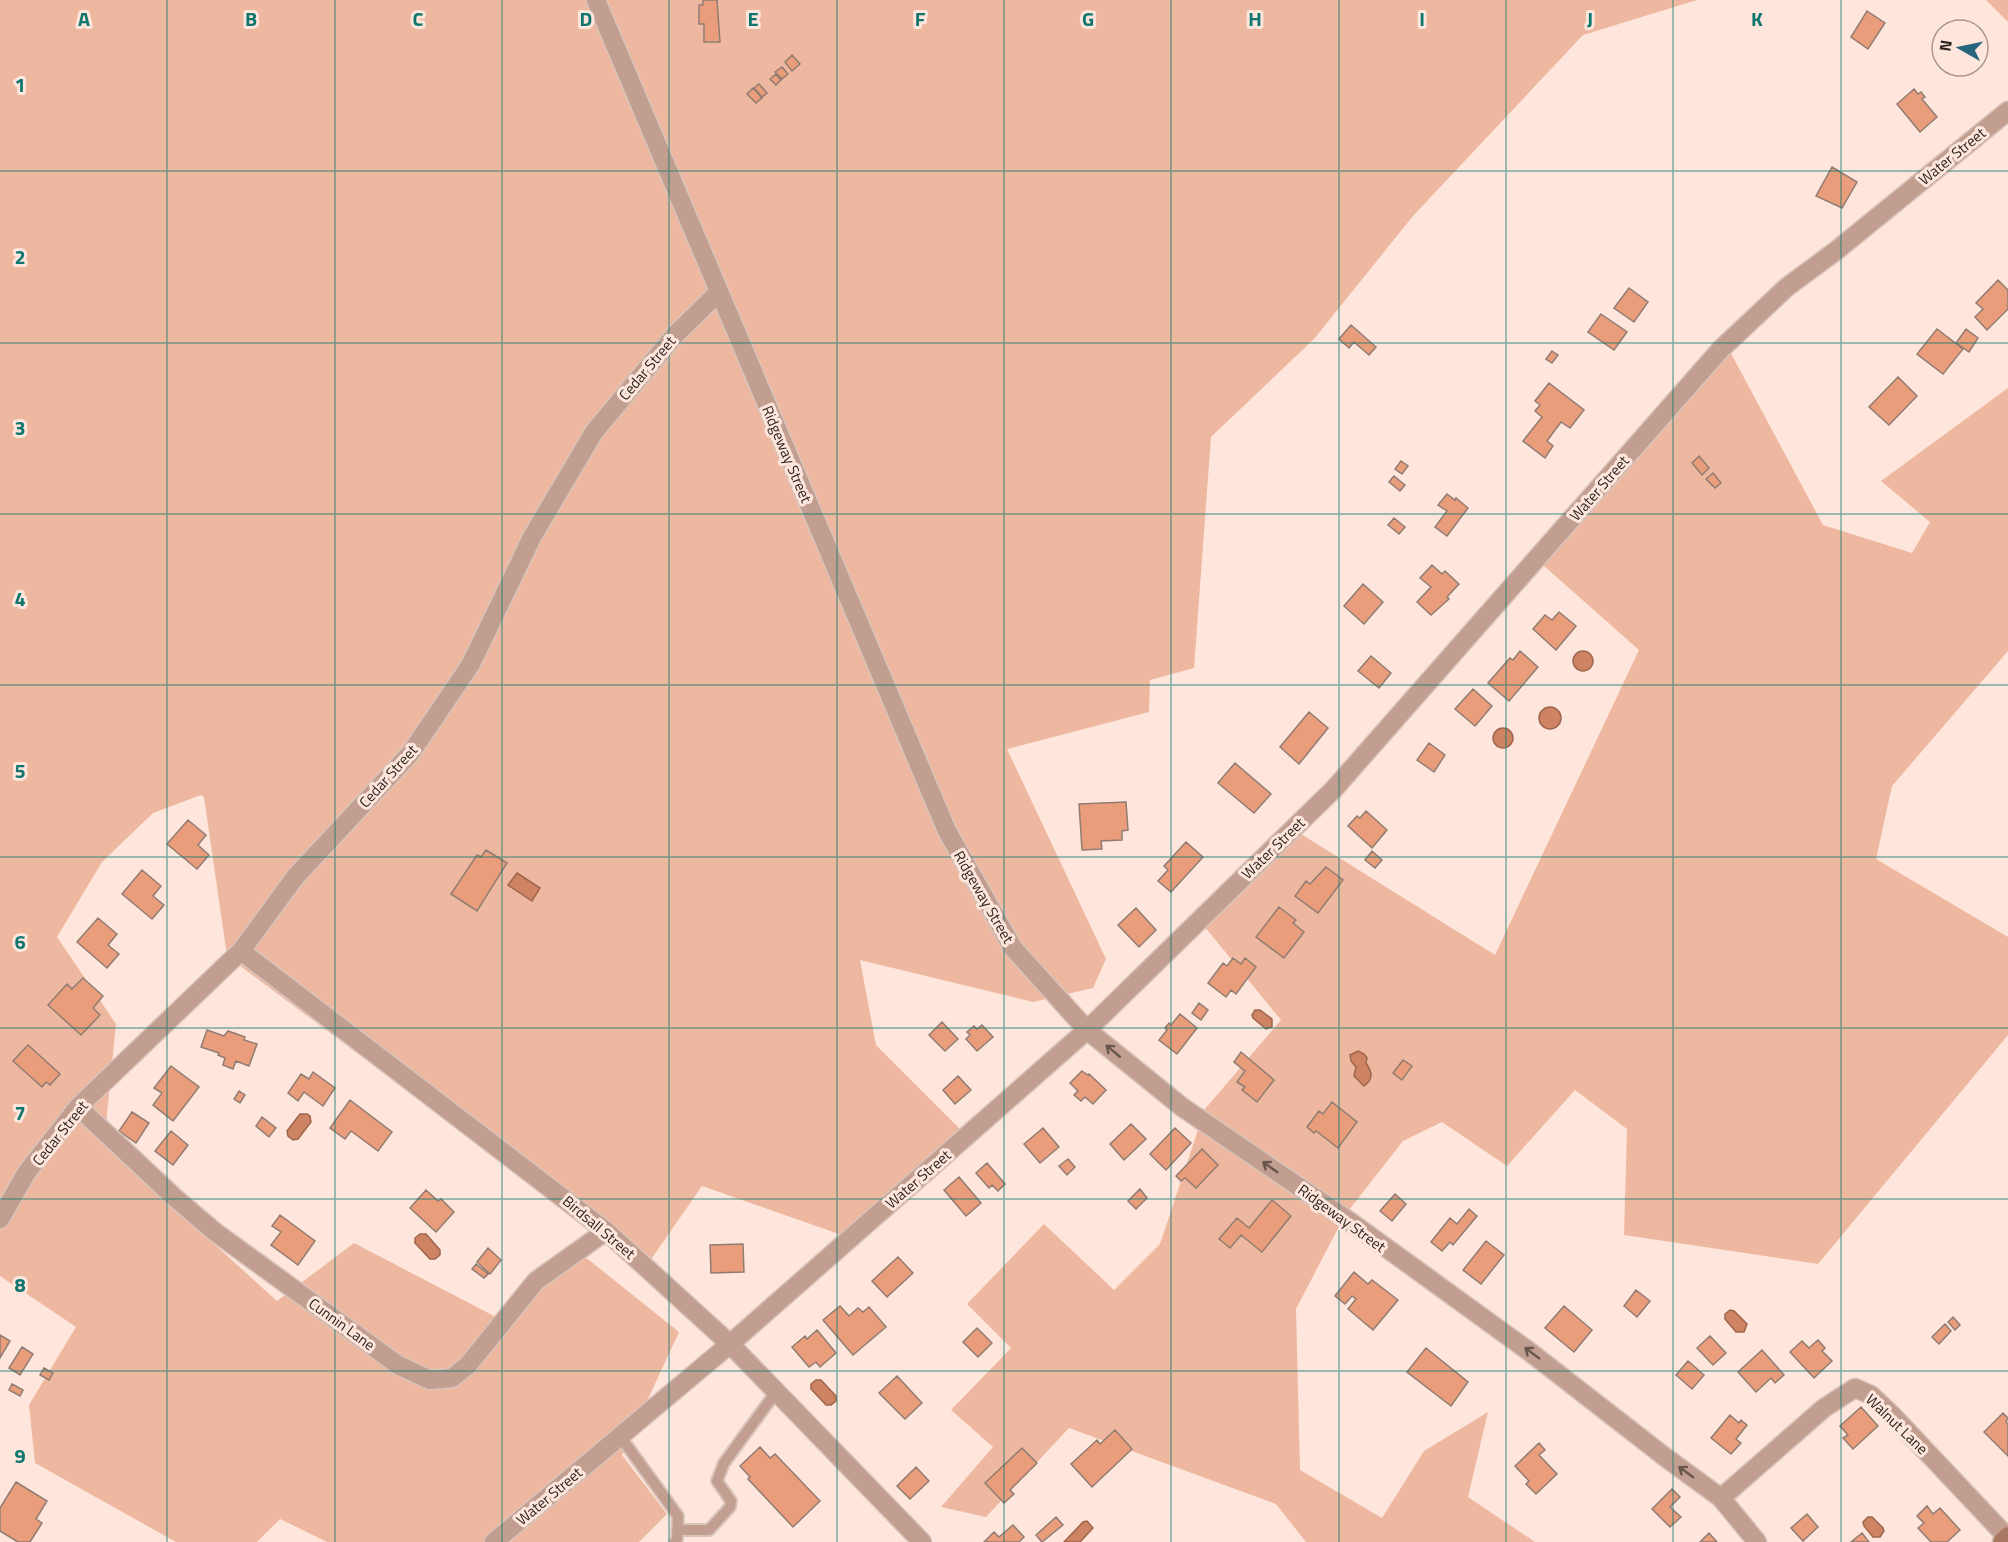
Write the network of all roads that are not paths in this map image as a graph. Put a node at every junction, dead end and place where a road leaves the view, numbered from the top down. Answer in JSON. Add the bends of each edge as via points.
{"nodes":[{"id":1,"x":596,"y":0,"type":"edge"},
{"id":2,"x":2008,"y":111,"type":"edge"},
{"id":3,"x":719,"y":292,"type":"junction"},
{"id":4,"x":241,"y":951,"type":"junction"},
{"id":5,"x":1088,"y":1030,"type":"junction"},
{"id":6,"x":78,"y":1107,"type":"junction"},
{"id":7,"x":0,"y":1219,"type":"edge"},
{"id":8,"x":606,"y":1231,"type":"junction"},
{"id":9,"x":730,"y":1344,"type":"junction"},
{"id":10,"x":776,"y":1392,"type":"junction"},
{"id":11,"x":620,"y":1436,"type":"junction"},
{"id":12,"x":1721,"y":1498,"type":"junction"},
{"id":13,"x":677,"y":1530,"type":"junction"},
{"id":14,"x":2006,"y":1538,"type":"edge"},
{"id":15,"x":914,"y":1539,"type":"edge"},
{"id":16,"x":494,"y":1542,"type":"edge"},
{"id":17,"x":675,"y":1542,"type":"edge"},
{"id":18,"x":1757,"y":1542,"type":"edge"}],
"edges":[{"from":1,"to":3,"type":"street","name":"Ridgeway Street"},
{"from":2,"to":5,"type":"street","name":"Water Street","via":[[1787,287],[1721,349],[1334,789]]},
{"from":3,"to":4,"type":"street","name":"Cedar Street","via":[[675,335],[594,432],[532,537],[471,664],[410,754],[296,876]]},
{"from":3,"to":5,"type":"street","name":"Ridgeway Street","via":[[946,831],[1013,948]]},
{"from":4,"to":6,"type":"street","name":"Cedar Street"},
{"from":4,"to":8,"type":"street","name":"Birdsall Street"},
{"from":5,"to":9,"type":"street","name":"Water Street"},
{"from":12,"to":5,"type":"street","name":"Ridgeway Street","one_way":true,"via":[[1530,1352],[1352,1223],[1182,1107]]},
{"from":6,"to":7,"type":"street","name":"Cedar Street","via":[[27,1172]]},
{"from":6,"to":8,"type":"street","name":"Cunnin Lane","via":[[215,1232],[398,1365],[430,1380],[452,1378],[468,1365],[536,1281]]},
{"from":8,"to":9,"type":"street","name":"Birdsall Street"},
{"from":9,"to":10,"type":"street","name":"Birdsall Street"},
{"from":9,"to":11,"type":"street","name":"Water Street"},
{"from":10,"to":13,"type":"lane","via":[[724,1463],[717,1482],[731,1501],[730,1507],[709,1530]]},
{"from":10,"to":15,"type":"street","name":"Birdsall Street"},
{"from":11,"to":13,"type":"lane","via":[[678,1516]]},
{"from":11,"to":16,"type":"street","name":"Water Street"},
{"from":12,"to":14,"type":"street","name":"Walnut Lane","via":[[1824,1408],[1855,1388],[1871,1395],[1892,1415]]},
{"from":12,"to":18,"type":"street","name":"Ridgeway Street"},
{"from":13,"to":17,"type":"lane"}]}
